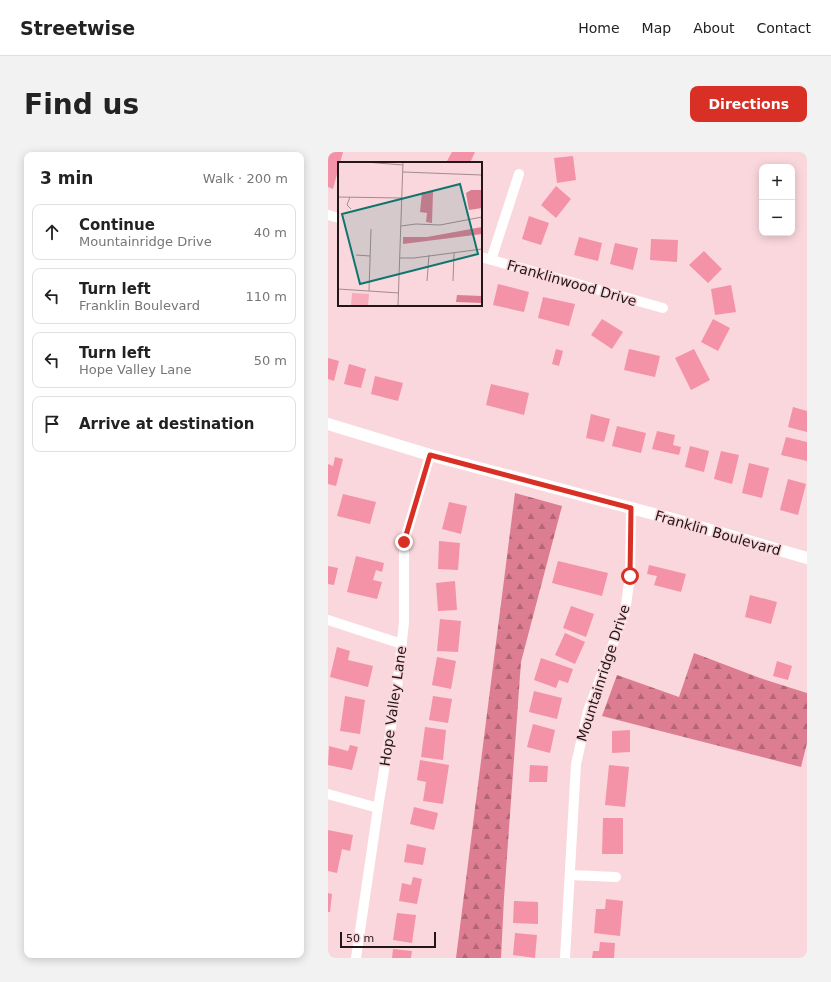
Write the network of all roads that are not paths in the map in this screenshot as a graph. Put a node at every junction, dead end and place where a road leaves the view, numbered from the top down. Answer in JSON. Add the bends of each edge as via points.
{"nodes":[{"id":1,"x":519,"y":174,"type":"dead end"},
{"id":2,"x":328,"y":215,"type":"edge"},
{"id":3,"x":338,"y":218,"type":"edge"},
{"id":4,"x":486,"y":258,"type":"edge"},
{"id":5,"x":663,"y":308,"type":"dead end"},
{"id":6,"x":328,"y":424,"type":"edge"},
{"id":7,"x":430,"y":455,"type":"junction"},
{"id":8,"x":631,"y":508,"type":"junction"},
{"id":9,"x":807,"y":558,"type":"edge"},
{"id":10,"x":328,"y":620,"type":"edge"},
{"id":11,"x":402,"y":644,"type":"junction"},
{"id":12,"x":328,"y":794,"type":"edge"},
{"id":13,"x":378,"y":808,"type":"junction"},
{"id":14,"x":570,"y":875,"type":"junction"},
{"id":15,"x":616,"y":877,"type":"dead end"},
{"id":16,"x":356,"y":958,"type":"edge"},
{"id":17,"x":565,"y":958,"type":"edge"}],
"edges":[{"from":1,"to":4,"type":"street"},
{"from":2,"to":3,"type":"street"},
{"from":4,"to":5,"type":"street","name":"Franklinwood Drive"},
{"from":6,"to":7,"type":"street","name":"Franklin Boulevard"},
{"from":7,"to":8,"type":"street","name":"Franklin Boulevard"},
{"from":7,"to":11,"type":"street","name":"Hope Valley Lane","via":[[404,542]]},
{"from":8,"to":9,"type":"street","name":"Franklin Boulevard"},
{"from":8,"to":14,"type":"street","name":"Mountainridge Drive","via":[[630,576],[625,612],[588,711],[576,764]]},
{"from":10,"to":11,"type":"street"},
{"from":11,"to":13,"type":"street","name":"Hope Valley Lane"},
{"from":12,"to":13,"type":"street"},
{"from":13,"to":16,"type":"street","name":"Hope Valley Lane"},
{"from":14,"to":15,"type":"street"},
{"from":14,"to":17,"type":"street","name":"Mountainridge Drive"}]}
